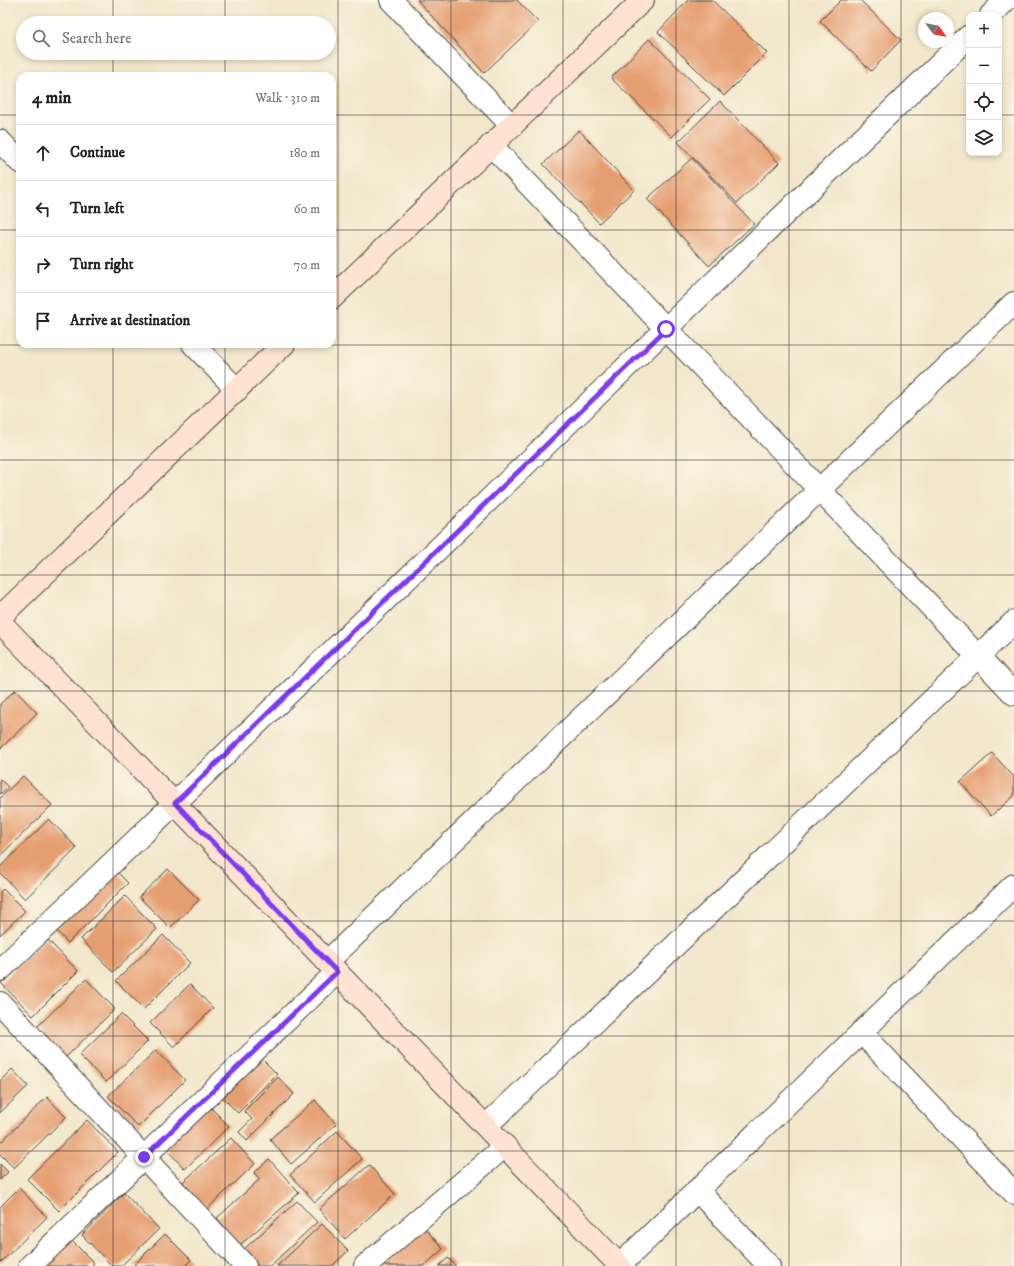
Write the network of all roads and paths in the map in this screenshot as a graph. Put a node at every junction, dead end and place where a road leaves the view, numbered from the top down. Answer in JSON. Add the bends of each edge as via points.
{"nodes":[{"id":1,"x":391,"y":0,"type":"edge"},
{"id":2,"x":643,"y":0,"type":"edge"},
{"id":3,"x":1006,"y":0,"type":"edge"},
{"id":4,"x":994,"y":12,"type":"edge"},
{"id":5,"x":966,"y":39,"type":"edge"},
{"id":6,"x":512,"y":126,"type":"junction"},
{"id":7,"x":0,"y":141,"type":"edge"},
{"id":8,"x":491,"y":145,"type":"junction"},
{"id":9,"x":16,"y":158,"type":"edge"},
{"id":10,"x":336,"y":294,"type":"edge"},
{"id":11,"x":1014,"y":303,"type":"edge"},
{"id":12,"x":666,"y":329,"type":"junction"},
{"id":13,"x":197,"y":348,"type":"edge"},
{"id":14,"x":280,"y":348,"type":"edge"},
{"id":15,"x":236,"y":390,"type":"junction"},
{"id":16,"x":820,"y":490,"type":"junction"},
{"id":17,"x":1014,"y":622,"type":"edge"},
{"id":18,"x":1,"y":625,"type":"edge"},
{"id":19,"x":978,"y":656,"type":"junction"},
{"id":20,"x":1014,"y":694,"type":"edge"},
{"id":21,"x":175,"y":803,"type":"junction"},
{"id":22,"x":1014,"y":885,"type":"edge"},
{"id":23,"x":332,"y":967,"type":"junction"},
{"id":24,"x":0,"y":970,"type":"edge"},
{"id":25,"x":0,"y":1003,"type":"edge"},
{"id":26,"x":861,"y":1032,"type":"junction"},
{"id":27,"x":486,"y":1126,"type":"junction"},
{"id":28,"x":505,"y":1146,"type":"junction"},
{"id":29,"x":144,"y":1157,"type":"junction"},
{"id":30,"x":697,"y":1190,"type":"junction"},
{"id":31,"x":1014,"y":1193,"type":"edge"},
{"id":32,"x":30,"y":1266,"type":"edge"},
{"id":33,"x":244,"y":1266,"type":"edge"},
{"id":34,"x":364,"y":1266,"type":"edge"},
{"id":35,"x":620,"y":1266,"type":"edge"},
{"id":36,"x":769,"y":1266,"type":"edge"}],
"edges":[{"from":1,"to":6,"type":"street"},
{"from":2,"to":6,"type":"street"},
{"from":3,"to":4,"type":"street"},
{"from":5,"to":12,"type":"street"},
{"from":6,"to":8,"type":"street"},
{"from":7,"to":9,"type":"street"},
{"from":8,"to":10,"type":"street"},
{"from":8,"to":12,"type":"street"},
{"from":11,"to":16,"type":"street"},
{"from":12,"to":16,"type":"street"},
{"from":12,"to":21,"type":"street"},
{"from":13,"to":15,"type":"street"},
{"from":14,"to":15,"type":"street"},
{"from":15,"to":18,"type":"street"},
{"from":16,"to":19,"type":"street"},
{"from":16,"to":23,"type":"street"},
{"from":17,"to":19,"type":"street"},
{"from":18,"to":21,"type":"street"},
{"from":19,"to":20,"type":"street"},
{"from":19,"to":27,"type":"street"},
{"from":21,"to":23,"type":"street"},
{"from":21,"to":24,"type":"street"},
{"from":22,"to":26,"type":"street"},
{"from":23,"to":27,"type":"street"},
{"from":23,"to":29,"type":"street"},
{"from":25,"to":29,"type":"street"},
{"from":26,"to":30,"type":"street"},
{"from":26,"to":31,"type":"street"},
{"from":27,"to":28,"type":"street"},
{"from":28,"to":34,"type":"street"},
{"from":28,"to":35,"type":"street"},
{"from":29,"to":32,"type":"street"},
{"from":29,"to":33,"type":"street"},
{"from":30,"to":35,"type":"street"},
{"from":30,"to":36,"type":"street"}]}
